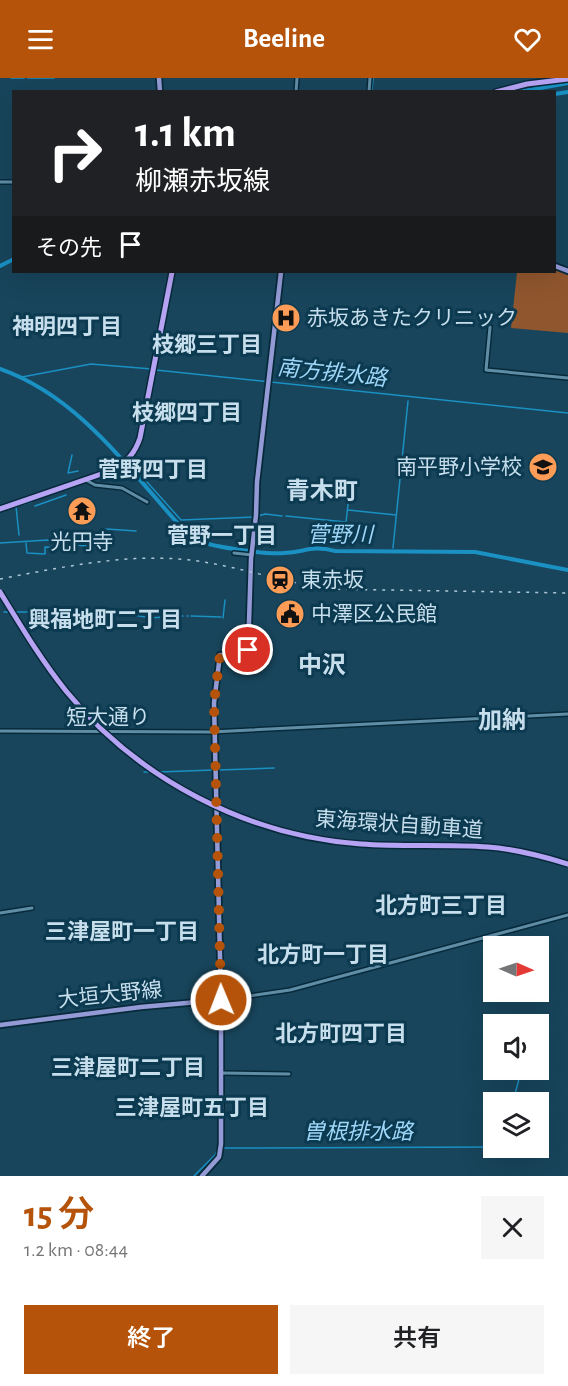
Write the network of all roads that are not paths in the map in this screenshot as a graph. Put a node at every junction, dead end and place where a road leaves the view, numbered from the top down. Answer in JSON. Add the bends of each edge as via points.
{"nodes":[{"id":1,"x":568,"y":78,"type":"edge"},
{"id":2,"x":504,"y":90,"type":"edge"},
{"id":3,"x":172,"y":273,"type":"edge"},
{"id":4,"x":281,"y":273,"type":"edge"},
{"id":5,"x":490,"y":327,"type":"dead end"},
{"id":6,"x":568,"y":378,"type":"edge"},
{"id":7,"x":86,"y":480,"type":"junction"},
{"id":8,"x":147,"y":502,"type":"dead end"},
{"id":9,"x":0,"y":509,"type":"edge"},
{"id":10,"x":252,"y":552,"type":"junction"},
{"id":11,"x":234,"y":553,"type":"dead end"},
{"id":12,"x":0,"y":592,"type":"edge"},
{"id":13,"x":568,"y":714,"type":"edge"},
{"id":14,"x":0,"y":731,"type":"edge"},
{"id":15,"x":215,"y":731,"type":"junction"},
{"id":16,"x":568,"y":864,"type":"edge"},
{"id":17,"x":32,"y":908,"type":"dead end"},
{"id":18,"x":0,"y":913,"type":"edge"},
{"id":19,"x":568,"y":915,"type":"edge"},
{"id":20,"x":221,"y":1000,"type":"junction"},
{"id":21,"x":0,"y":1025,"type":"edge"},
{"id":22,"x":221,"y":1073,"type":"junction"},
{"id":23,"x":289,"y":1074,"type":"dead end"},
{"id":24,"x":202,"y":1176,"type":"edge"}],
"edges":[{"from":1,"to":2,"type":"highway"},
{"from":3,"to":7,"type":"highway","via":[[134,453],[124,463]]},
{"from":4,"to":10,"type":"main road"},
{"from":5,"to":6,"type":"street","via":[[486,370]]},
{"from":7,"to":8,"type":"street","via":[[122,488]]},
{"from":7,"to":9,"type":"highway"},
{"from":10,"to":11,"type":"street"},
{"from":10,"to":15,"type":"main road","via":[[248,654],[218,657]]},
{"from":12,"to":16,"type":"highway","name":"東海環状自動車道","bridge":true,"via":[[53,674],[97,724],[148,768],[206,802],[253,822],[308,837],[358,844],[490,847]]},
{"from":13,"to":15,"type":"street","name":"短大通り"},
{"from":14,"to":15,"type":"street","name":"短大通り"},
{"from":15,"to":20,"type":"main road"},
{"from":17,"to":18,"type":"street"},
{"from":19,"to":20,"type":"street","via":[[290,990]]},
{"from":20,"to":21,"type":"main road","name":"大垣大野線"},
{"from":20,"to":22,"type":"main road"},
{"from":22,"to":23,"type":"street"},
{"from":22,"to":24,"type":"main road","via":[[221,1150]]}]}
